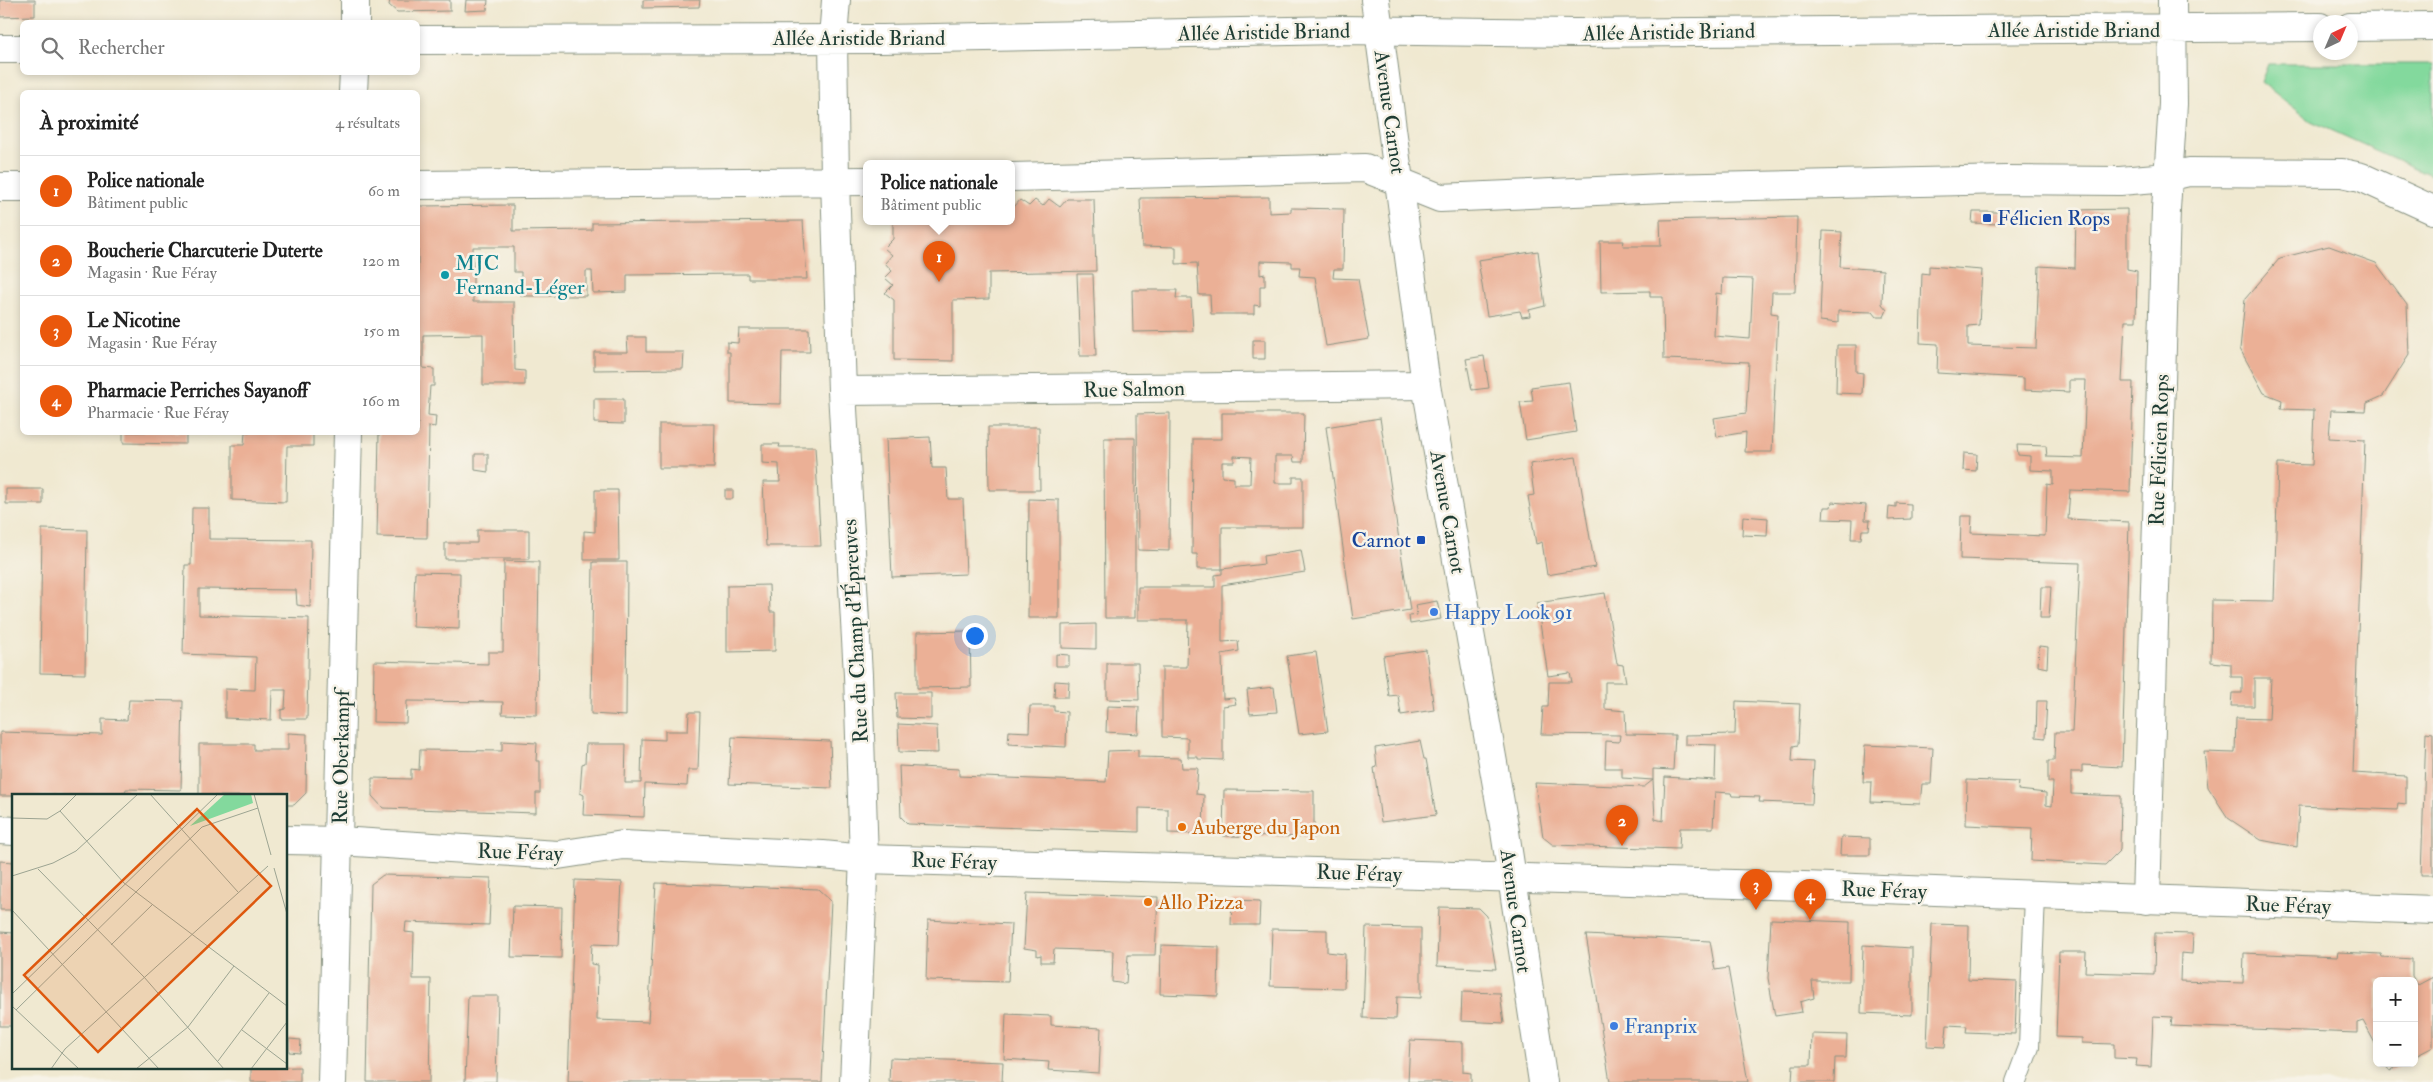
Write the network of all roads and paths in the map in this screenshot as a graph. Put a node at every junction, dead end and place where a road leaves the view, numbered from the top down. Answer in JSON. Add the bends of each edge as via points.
{"nodes":[{"id":1,"x":355,"y":0,"type":"edge"},
{"id":2,"x":836,"y":0,"type":"edge"},
{"id":3,"x":1375,"y":0,"type":"edge"},
{"id":4,"x":2172,"y":0,"type":"edge"},
{"id":5,"x":355,"y":20,"type":"edge"},
{"id":6,"x":2433,"y":26,"type":"edge"},
{"id":7,"x":2313,"y":27,"type":"edge"},
{"id":8,"x":2358,"y":27,"type":"edge"},
{"id":9,"x":1378,"y":30,"type":"junction"},
{"id":10,"x":2171,"y":30,"type":"junction"},
{"id":11,"x":833,"y":38,"type":"junction"},
{"id":12,"x":420,"y":40,"type":"edge"},
{"id":13,"x":20,"y":48,"type":"edge"},
{"id":14,"x":0,"y":49,"type":"edge"},
{"id":15,"x":354,"y":75,"type":"edge"},
{"id":16,"x":353,"y":90,"type":"edge"},
{"id":17,"x":1015,"y":177,"type":"edge"},
{"id":18,"x":2168,"y":177,"type":"junction"},
{"id":19,"x":835,"y":181,"type":"junction"},
{"id":20,"x":863,"y":181,"type":"edge"},
{"id":21,"x":1400,"y":183,"type":"junction"},
{"id":22,"x":420,"y":184,"type":"edge"},
{"id":23,"x":0,"y":187,"type":"edge"},
{"id":24,"x":20,"y":187,"type":"edge"},
{"id":25,"x":2433,"y":210,"type":"edge"},
{"id":26,"x":1426,"y":385,"type":"junction"},
{"id":27,"x":842,"y":391,"type":"junction"},
{"id":28,"x":348,"y":435,"type":"edge"},
{"id":29,"x":288,"y":840,"type":"edge"},
{"id":30,"x":338,"y":841,"type":"junction"},
{"id":31,"x":864,"y":859,"type":"junction"},
{"id":32,"x":1511,"y":878,"type":"junction"},
{"id":33,"x":2035,"y":896,"type":"junction"},
{"id":34,"x":2146,"y":900,"type":"junction"},
{"id":35,"x":2433,"y":910,"type":"edge"},
{"id":36,"x":332,"y":1082,"type":"edge"},
{"id":37,"x":854,"y":1082,"type":"edge"},
{"id":38,"x":1543,"y":1082,"type":"edge"},
{"id":39,"x":2016,"y":1082,"type":"edge"}],
"edges":[{"from":1,"to":5,"type":"street"},
{"from":2,"to":11,"type":"street","name":"Rue du Champ d'Épreuves"},
{"from":3,"to":9,"type":"street","name":"Avenue Carnot"},
{"from":4,"to":10,"type":"street","name":"Rue Félicien Rops"},
{"from":6,"to":8,"type":"street"},
{"from":7,"to":10,"type":"street","name":"Allée Aristide Briand"},
{"from":9,"to":10,"type":"street","name":"Allée Aristide Briand","via":[[1576,33]]},
{"from":9,"to":11,"type":"street","name":"Allée Aristide Briand"},
{"from":9,"to":21,"type":"street","name":"Avenue Carnot"},
{"from":10,"to":18,"type":"street","name":"Rue Félicien Rops","via":[[2173,104]]},
{"from":11,"to":12,"type":"street","name":"Allée Aristide Briand"},
{"from":11,"to":19,"type":"street","name":"Rue du Champ d'Épreuves"},
{"from":13,"to":14,"type":"street"},
{"from":15,"to":16,"type":"street"},
{"from":17,"to":21,"type":"street","via":[[1365,168]]},
{"from":18,"to":21,"type":"street","via":[[2120,182],[2006,180],[1664,188],[1440,198]]},
{"from":18,"to":25,"type":"street","via":[[2189,172],[2342,173],[2361,178]]},
{"from":18,"to":34,"type":"street","name":"Rue Félicien Rops"},
{"from":19,"to":20,"type":"street"},
{"from":19,"to":22,"type":"street"},
{"from":19,"to":27,"type":"street","name":"Rue du Champ d'Épreuves"},
{"from":21,"to":26,"type":"street","name":"Avenue Carnot"},
{"from":23,"to":24,"type":"street"},
{"from":26,"to":27,"type":"street","name":"Rue Salmon"},
{"from":26,"to":32,"type":"street","name":"Avenue Carnot"},
{"from":27,"to":31,"type":"street","name":"Rue du Champ d'Épreuves","via":[[858,676]]},
{"from":28,"to":30,"type":"street","name":"Rue Oberkampf"},
{"from":29,"to":30,"type":"street","name":"Rue Féray"},
{"from":30,"to":31,"type":"street","name":"Rue Féray","via":[[558,856],[623,845]]},
{"from":30,"to":36,"type":"street","name":"Rue Oberkampf"},
{"from":31,"to":32,"type":"street","name":"Rue Féray"},
{"from":31,"to":37,"type":"street","name":"Rue du Champ d'Épreuves"},
{"from":32,"to":33,"type":"street","name":"Rue Féray"},
{"from":32,"to":38,"type":"street","name":"Avenue Carnot"},
{"from":33,"to":34,"type":"street","name":"Rue Féray"},
{"from":33,"to":39,"type":"lane","via":[[2029,1047]]},
{"from":34,"to":35,"type":"street","name":"Rue Féray"}]}
